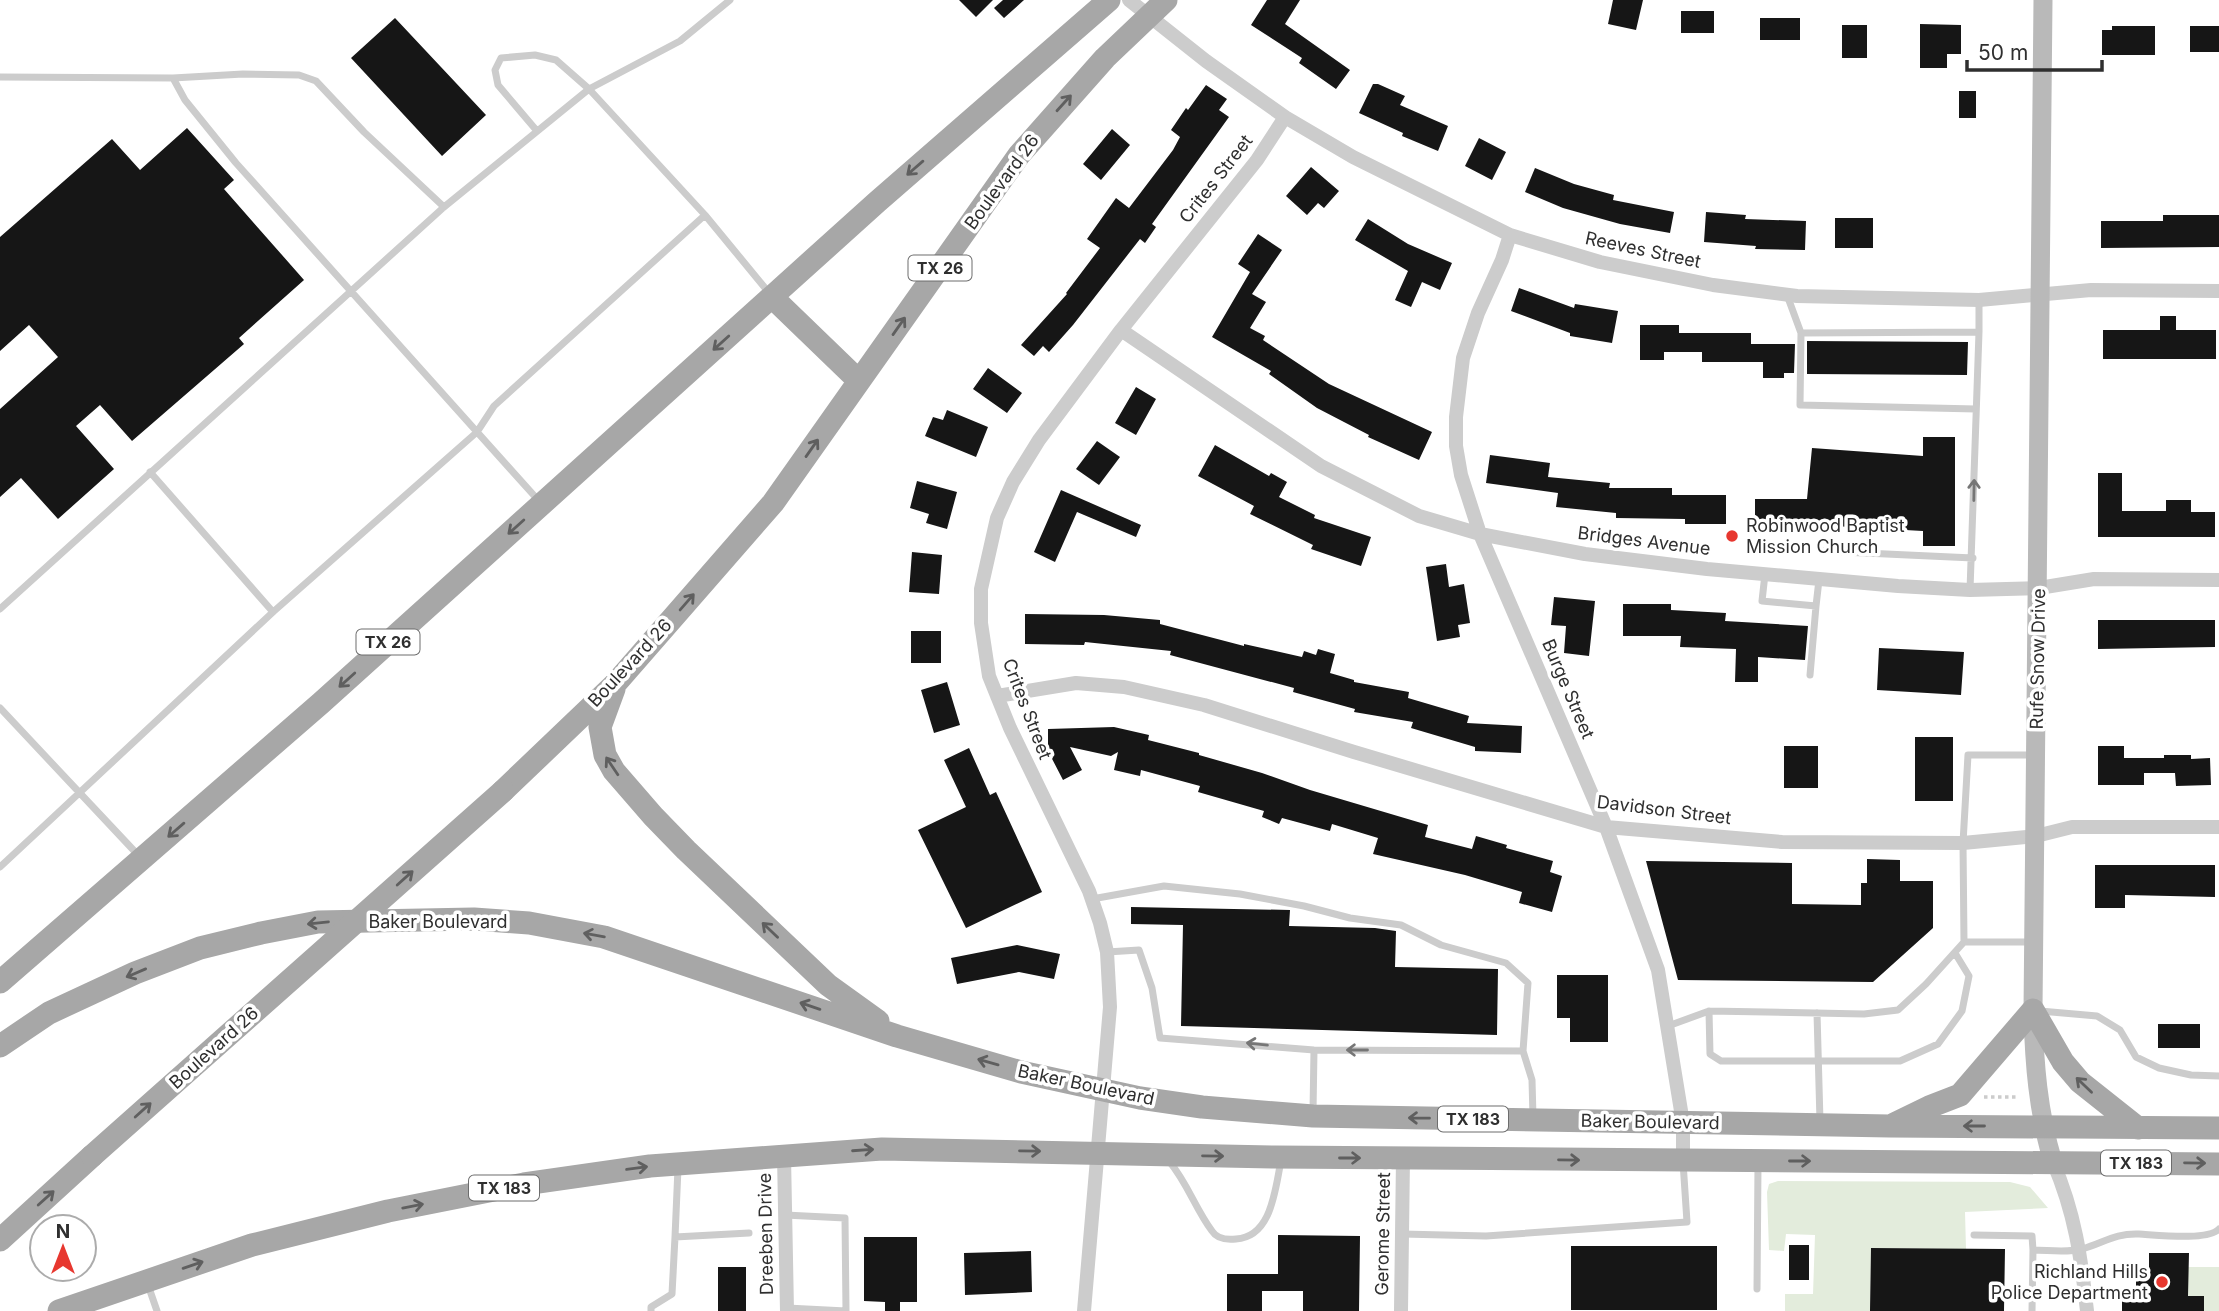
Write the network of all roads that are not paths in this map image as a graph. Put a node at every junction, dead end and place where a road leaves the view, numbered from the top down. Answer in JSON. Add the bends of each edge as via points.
{"nodes":[{"id":1,"x":730,"y":0,"type":"edge"},
{"id":2,"x":1109,"y":0,"type":"edge"},
{"id":3,"x":1129,"y":0,"type":"edge"},
{"id":4,"x":1166,"y":0,"type":"edge"},
{"id":5,"x":2043,"y":0,"type":"edge"},
{"id":6,"x":1148,"y":16,"type":"junction"},
{"id":7,"x":0,"y":78,"type":"edge"},
{"id":8,"x":173,"y":78,"type":"junction"},
{"id":9,"x":589,"y":89,"type":"junction"},
{"id":10,"x":1285,"y":117,"type":"junction"},
{"id":11,"x":537,"y":131,"type":"junction"},
{"id":12,"x":444,"y":207,"type":"junction"},
{"id":13,"x":705,"y":215,"type":"junction"},
{"id":14,"x":1510,"y":235,"type":"junction"},
{"id":15,"x":349,"y":290,"type":"junction"},
{"id":16,"x":2219,"y":291,"type":"edge"},
{"id":17,"x":1787,"y":295,"type":"junction"},
{"id":18,"x":2040,"y":295,"type":"junction"},
{"id":19,"x":772,"y":297,"type":"junction"},
{"id":20,"x":1979,"y":300,"type":"junction"},
{"id":21,"x":1121,"y":330,"type":"junction"},
{"id":22,"x":1979,"y":332,"type":"junction"},
{"id":23,"x":1801,"y":333,"type":"junction"},
{"id":24,"x":859,"y":381,"type":"junction"},
{"id":25,"x":1976,"y":409,"type":"junction"},
{"id":26,"x":477,"y":432,"type":"junction"},
{"id":27,"x":150,"y":472,"type":"junction"},
{"id":28,"x":541,"y":504,"type":"junction"},
{"id":29,"x":1480,"y":534,"type":"junction"},
{"id":30,"x":1821,"y":551,"type":"dead end"},
{"id":31,"x":1973,"y":558,"type":"junction"},
{"id":32,"x":1765,"y":574,"type":"junction"},
{"id":33,"x":1819,"y":579,"type":"junction"},
{"id":34,"x":2219,"y":580,"type":"edge"},
{"id":35,"x":2039,"y":588,"type":"junction"},
{"id":36,"x":1970,"y":590,"type":"junction"},
{"id":37,"x":1816,"y":606,"type":"junction"},
{"id":38,"x":0,"y":609,"type":"edge"},
{"id":39,"x":273,"y":612,"type":"junction"},
{"id":40,"x":1810,"y":675,"type":"dead end"},
{"id":41,"x":615,"y":683,"type":"junction"},
{"id":42,"x":997,"y":696,"type":"junction"},
{"id":43,"x":0,"y":708,"type":"edge"},
{"id":44,"x":2036,"y":755,"type":"junction"},
{"id":45,"x":79,"y":792,"type":"junction"},
{"id":46,"x":1606,"y":827,"type":"junction"},
{"id":47,"x":2219,"y":827,"type":"edge"},
{"id":48,"x":2036,"y":836,"type":"junction"},
{"id":49,"x":1964,"y":843,"type":"junction"},
{"id":50,"x":142,"y":859,"type":"junction"},
{"id":51,"x":0,"y":867,"type":"edge"},
{"id":52,"x":1091,"y":899,"type":"junction"},
{"id":53,"x":1964,"y":942,"type":"junction"},
{"id":54,"x":2035,"y":942,"type":"junction"},
{"id":55,"x":1107,"y":952,"type":"junction"},
{"id":56,"x":1955,"y":953,"type":"junction"},
{"id":57,"x":0,"y":982,"type":"edge"},
{"id":58,"x":2033,"y":1010,"type":"junction"},
{"id":59,"x":1709,"y":1011,"type":"junction"},
{"id":60,"x":1817,"y":1013,"type":"junction"},
{"id":61,"x":1668,"y":1026,"type":"junction"},
{"id":62,"x":897,"y":1036,"type":"junction"},
{"id":63,"x":0,"y":1046,"type":"edge"},
{"id":64,"x":1314,"y":1050,"type":"junction"},
{"id":65,"x":1523,"y":1051,"type":"junction"},
{"id":66,"x":1818,"y":1062,"type":"junction"},
{"id":67,"x":2219,"y":1076,"type":"edge"},
{"id":68,"x":1102,"y":1089,"type":"junction"},
{"id":69,"x":1313,"y":1116,"type":"junction"},
{"id":70,"x":1533,"y":1120,"type":"junction"},
{"id":71,"x":1683,"y":1122,"type":"junction"},
{"id":72,"x":1820,"y":1125,"type":"junction"},
{"id":73,"x":1890,"y":1126,"type":"junction"},
{"id":74,"x":2042,"y":1127,"type":"junction"},
{"id":75,"x":2138,"y":1128,"type":"junction"},
{"id":76,"x":2219,"y":1128,"type":"edge"},
{"id":77,"x":1096,"y":1153,"type":"junction"},
{"id":78,"x":1164,"y":1155,"type":"junction"},
{"id":79,"x":784,"y":1156,"type":"junction"},
{"id":80,"x":1282,"y":1157,"type":"junction"},
{"id":81,"x":1403,"y":1158,"type":"junction"},
{"id":82,"x":1758,"y":1161,"type":"junction"},
{"id":83,"x":1683,"y":1162,"type":"junction"},
{"id":84,"x":2053,"y":1162,"type":"junction"},
{"id":85,"x":678,"y":1164,"type":"junction"},
{"id":86,"x":2219,"y":1164,"type":"edge"},
{"id":87,"x":785,"y":1215,"type":"junction"},
{"id":88,"x":2219,"y":1229,"type":"edge"},
{"id":89,"x":749,"y":1233,"type":"dead end"},
{"id":90,"x":1402,"y":1234,"type":"junction"},
{"id":91,"x":1974,"y":1235,"type":"dead end"},
{"id":92,"x":676,"y":1237,"type":"junction"},
{"id":93,"x":0,"y":1240,"type":"edge"},
{"id":94,"x":2033,"y":1250,"type":"junction"},
{"id":95,"x":2080,"y":1250,"type":"junction"},
{"id":96,"x":147,"y":1282,"type":"junction"},
{"id":97,"x":1757,"y":1289,"type":"dead end"},
{"id":98,"x":97,"y":1305,"type":"edge"},
{"id":99,"x":787,"y":1309,"type":"edge"},
{"id":100,"x":59,"y":1311,"type":"edge"},
{"id":101,"x":156,"y":1311,"type":"edge"},
{"id":102,"x":650,"y":1311,"type":"edge"},
{"id":103,"x":846,"y":1311,"type":"edge"},
{"id":104,"x":1084,"y":1311,"type":"edge"},
{"id":105,"x":1401,"y":1311,"type":"edge"},
{"id":106,"x":2032,"y":1311,"type":"edge"},
{"id":107,"x":2087,"y":1311,"type":"edge"}],
"edges":[{"from":1,"to":9,"type":"lane","via":[[680,41]]},
{"from":2,"to":19,"type":"main road","number":"TX 26","one_way":true},
{"from":3,"to":6,"type":"street","name":"Reeves Street"},
{"from":4,"to":6,"type":"main road","name":"Boulevard 26","number":"TX 26"},
{"from":5,"to":18,"type":"main road","name":"Rufe Snow Drive"},
{"from":6,"to":10,"type":"street","name":"Reeves Street"},
{"from":24,"to":6,"type":"main road","name":"Boulevard 26","number":"TX 26","one_way":true,"via":[[1019,155]]},
{"from":7,"to":8,"type":"lane"},
{"from":8,"to":12,"type":"lane","via":[[299,75],[316,81]]},
{"from":8,"to":15,"type":"lane","via":[[236,163]]},
{"from":9,"to":11,"type":"lane"},
{"from":9,"to":11,"type":"lane","via":[[556,60],[535,55],[501,58],[495,70],[498,85]]},
{"from":9,"to":13,"type":"lane"},
{"from":10,"to":14,"type":"street","name":"Reeves Street","via":[[1353,158]]},
{"from":10,"to":21,"type":"street","name":"Crites Street","via":[[1257,160]]},
{"from":11,"to":12,"type":"lane"},
{"from":12,"to":15,"type":"lane"},
{"from":13,"to":19,"type":"lane"},
{"from":13,"to":26,"type":"lane","via":[[494,406]]},
{"from":14,"to":17,"type":"street","name":"Reeves Street","via":[[1600,262]]},
{"from":14,"to":29,"type":"street","name":"Burge Street","via":[[1463,358],[1456,417],[1461,475]]},
{"from":15,"to":26,"type":"lane"},
{"from":15,"to":27,"type":"lane"},
{"from":16,"to":18,"type":"street","name":"Reeves Street","via":[[2091,290]]},
{"from":17,"to":20,"type":"street","name":"Reeves Street"},
{"from":17,"to":23,"type":"lane"},
{"from":18,"to":20,"type":"street","name":"Reeves Street"},
{"from":18,"to":35,"type":"main road","name":"Rufe Snow Drive"},
{"from":19,"to":24,"type":"main road"},
{"from":19,"to":28,"type":"main road","number":"TX 26","one_way":true},
{"from":20,"to":22,"type":"lane"},
{"from":21,"to":29,"type":"street","name":"Bridges Avenue","via":[[1321,466],[1419,516]]},
{"from":21,"to":42,"type":"street","name":"Crites Street","via":[[1039,440],[997,518],[981,589],[981,623],[989,676]]},
{"from":22,"to":23,"type":"lane"},
{"from":22,"to":25,"type":"lane"},
{"from":23,"to":25,"type":"lane","via":[[1800,405]]},
{"from":41,"to":24,"type":"main road","name":"Boulevard 26","number":"TX 26","one_way":true,"via":[[773,503]]},
{"from":31,"to":25,"type":"lane","one_way":true},
{"from":26,"to":28,"type":"lane"},
{"from":26,"to":39,"type":"lane"},
{"from":27,"to":38,"type":"lane"},
{"from":27,"to":39,"type":"lane"},
{"from":28,"to":50,"type":"main road","number":"TX 26","one_way":true},
{"from":29,"to":32,"type":"street","name":"Bridges Avenue","via":[[1585,554]]},
{"from":29,"to":46,"type":"street","name":"Burge Street"},
{"from":30,"to":31,"type":"lane"},
{"from":31,"to":36,"type":"lane"},
{"from":32,"to":33,"type":"street","name":"Bridges Avenue"},
{"from":32,"to":37,"type":"lane","via":[[1762,601]]},
{"from":33,"to":36,"type":"street","name":"Bridges Avenue"},
{"from":33,"to":37,"type":"lane"},
{"from":34,"to":35,"type":"street","name":"Bridges Avenue","via":[[2094,579]]},
{"from":35,"to":36,"type":"street","name":"Bridges Avenue"},
{"from":35,"to":44,"type":"main road","name":"Rufe Snow Drive"},
{"from":37,"to":40,"type":"lane"},
{"from":39,"to":45,"type":"lane"},
{"from":62,"to":41,"type":"main road","one_way":true,"via":[[828,985],[677,841],[614,771],[605,755],[600,727]]},
{"from":93,"to":41,"type":"main road","name":"Boulevard 26","number":"TX 26","one_way":true,"bridge":true,"via":[[503,791]]},
{"from":42,"to":46,"type":"street","name":"Davidson Street","via":[[1076,683],[1124,687],[1204,705]]},
{"from":42,"to":52,"type":"street","name":"Crites Street"},
{"from":43,"to":45,"type":"lane"},
{"from":44,"to":48,"type":"main road","name":"Rufe Snow Drive"},
{"from":44,"to":49,"type":"lane","via":[[1968,755]]},
{"from":45,"to":50,"type":"lane"},
{"from":45,"to":51,"type":"lane"},
{"from":46,"to":49,"type":"street","name":"Davidson Street","via":[[1782,842]]},
{"from":46,"to":61,"type":"street","name":"Burge Street","via":[[1658,970]]},
{"from":47,"to":48,"type":"street","name":"Davidson Street","via":[[2072,827]]},
{"from":48,"to":49,"type":"street","name":"Davidson Street"},
{"from":48,"to":54,"type":"main road","name":"Rufe Snow Drive"},
{"from":49,"to":53,"type":"lane"},
{"from":50,"to":57,"type":"main road","number":"TX 26"},
{"from":52,"to":55,"type":"street","name":"Crites Street"},
{"from":52,"to":65,"type":"lane","via":[[1164,887],[1240,894],[1401,925],[1441,945],[1506,963],[1528,983]]},
{"from":53,"to":54,"type":"lane"},
{"from":53,"to":56,"type":"lane"},
{"from":54,"to":58,"type":"main road","name":"Rufe Snow Drive"},
{"from":64,"to":55,"type":"lane","one_way":true,"via":[[1160,1038],[1152,988],[1139,950]]},
{"from":55,"to":68,"type":"street","name":"Crites Street","via":[[1110,1007]]},
{"from":56,"to":60,"type":"lane","via":[[1898,1010]]},
{"from":56,"to":66,"type":"lane","via":[[1969,976],[1962,1011],[1938,1044],[1900,1061]]},
{"from":58,"to":67,"type":"lane","via":[[2098,1016],[2120,1030],[2136,1057],[2191,1075]]},
{"from":58,"to":73,"type":"main road","via":[[1960,1095]]},
{"from":58,"to":74,"type":"main road","name":"Rufe Snow Drive"},
{"from":75,"to":58,"type":"main road","one_way":true,"via":[[2080,1082]]},
{"from":59,"to":60,"type":"lane"},
{"from":59,"to":61,"type":"lane"},
{"from":59,"to":66,"type":"lane","via":[[1710,1054],[1721,1062]]},
{"from":60,"to":66,"type":"lane"},
{"from":61,"to":71,"type":"street","name":"Burge Street"},
{"from":62,"to":63,"type":"main road","name":"Baker Boulevard","number":"TX 183","one_way":true,"via":[[604,937],[529,923],[474,919],[318,922],[200,948],[49,1013]]},
{"from":68,"to":62,"type":"main road","name":"Baker Boulevard","number":"TX 183","one_way":true,"via":[[1021,1072]]},
{"from":65,"to":64,"type":"lane","one_way":true},
{"from":64,"to":69,"type":"lane"},
{"from":65,"to":70,"type":"lane","via":[[1532,1080]]},
{"from":66,"to":72,"type":"lane"},
{"from":68,"to":69,"type":"main road","name":"Baker Boulevard","number":"TX 183","via":[[1202,1107]]},
{"from":68,"to":77,"type":"street","name":"Crites Street"},
{"from":70,"to":69,"type":"main road","name":"Baker Boulevard","number":"TX 183","one_way":true},
{"from":70,"to":71,"type":"main road","name":"Baker Boulevard","number":"TX 183"},
{"from":71,"to":72,"type":"main road","name":"Baker Boulevard","number":"TX 183"},
{"from":71,"to":83,"type":"street","name":"Burge Street"},
{"from":72,"to":73,"type":"main road","name":"Baker Boulevard","number":"TX 183"},
{"from":74,"to":73,"type":"main road","name":"Baker Boulevard","number":"TX 183","one_way":true},
{"from":74,"to":75,"type":"main road","name":"Baker Boulevard","number":"TX 183"},
{"from":74,"to":84,"type":"main road","name":"Rufe Snow Drive"},
{"from":75,"to":76,"type":"main road","name":"Baker Boulevard","number":"TX 183"},
{"from":77,"to":78,"type":"main road","number":"TX 183"},
{"from":79,"to":77,"type":"main road","number":"TX 183","one_way":true,"via":[[882,1149]]},
{"from":77,"to":104,"type":"street","name":"Crites Street"},
{"from":78,"to":80,"type":"main road","number":"TX 183","one_way":true},
{"from":78,"to":80,"type":"lane","via":[[1184,1179],[1213,1234],[1224,1240],[1256,1233],[1271,1208]]},
{"from":79,"to":85,"type":"main road","number":"TX 183"},
{"from":79,"to":87,"type":"street","name":"Dreeben Drive"},
{"from":80,"to":81,"type":"main road","number":"TX 183","one_way":true},
{"from":81,"to":83,"type":"main road","number":"TX 183","one_way":true},
{"from":81,"to":90,"type":"street","name":"Gerome Street"},
{"from":82,"to":83,"type":"main road","number":"TX 183"},
{"from":82,"to":84,"type":"main road","number":"TX 183","one_way":true},
{"from":82,"to":97,"type":"lane"},
{"from":83,"to":90,"type":"lane","via":[[1687,1222],[1486,1236]]},
{"from":84,"to":86,"type":"main road","number":"TX 183","one_way":true},
{"from":84,"to":95,"type":"street","name":"Rufe Snow Drive","via":[[2067,1195]]},
{"from":85,"to":92,"type":"lane"},
{"from":96,"to":85,"type":"main road","number":"TX 183","one_way":true,"via":[[252,1245],[388,1211],[524,1184]]},
{"from":87,"to":99,"type":"street","name":"Dreeben Drive"},
{"from":87,"to":103,"type":"lane","via":[[845,1218]]},
{"from":88,"to":95,"type":"lane","via":[[2203,1236],[2108,1237]]},
{"from":89,"to":92,"type":"lane"},
{"from":90,"to":105,"type":"street","name":"Gerome Street"},
{"from":91,"to":94,"type":"lane","via":[[2032,1236]]},
{"from":92,"to":102,"type":"lane","via":[[672,1294]]},
{"from":94,"to":95,"type":"lane"},
{"from":94,"to":106,"type":"lane"},
{"from":95,"to":107,"type":"street","name":"Rufe Snow Drive"},
{"from":96,"to":98,"type":"main road","number":"TX 183"},
{"from":96,"to":101,"type":"lane"},
{"from":98,"to":100,"type":"main road","number":"TX 183"},
{"from":99,"to":103,"type":"lane"}]}
